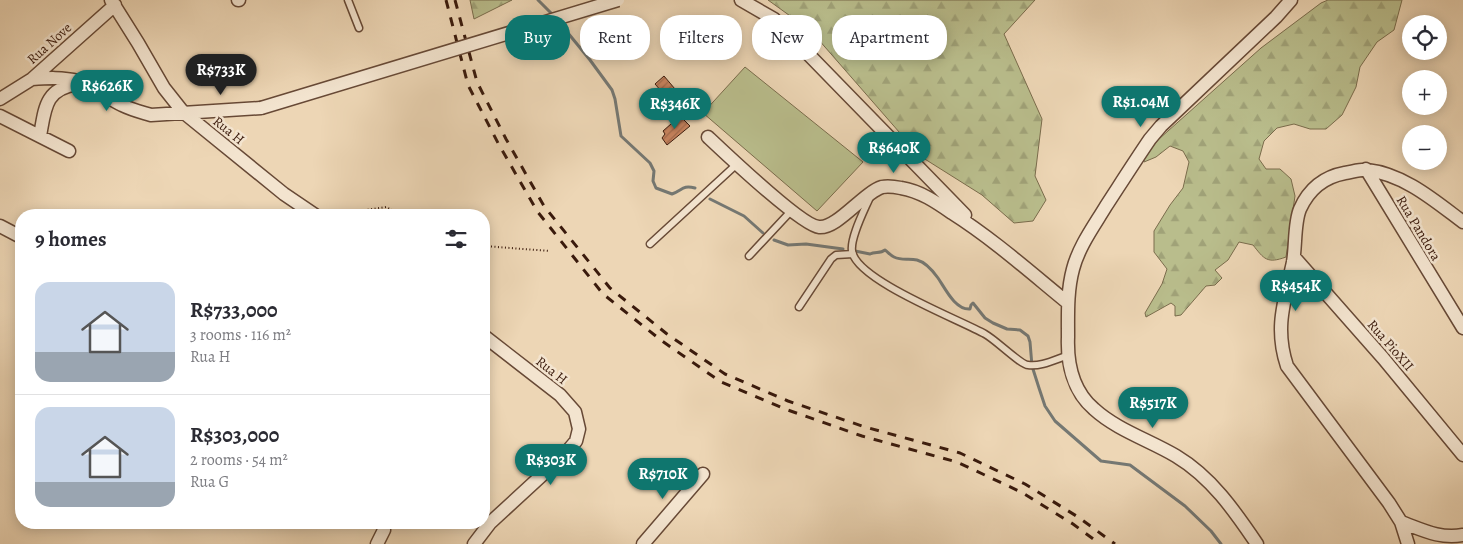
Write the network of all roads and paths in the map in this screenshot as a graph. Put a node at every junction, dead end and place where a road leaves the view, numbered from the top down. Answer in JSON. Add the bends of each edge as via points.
{"nodes":[{"id":1,"x":348,"y":0,"type":"edge"},
{"id":2,"x":618,"y":0,"type":"edge"},
{"id":3,"x":741,"y":0,"type":"edge"},
{"id":4,"x":1291,"y":0,"type":"edge"},
{"id":5,"x":113,"y":3,"type":"edge"},
{"id":6,"x":359,"y":28,"type":"dead end"},
{"id":7,"x":32,"y":79,"type":"junction"},
{"id":8,"x":82,"y":83,"type":"junction"},
{"id":9,"x":0,"y":99,"type":"edge"},
{"id":10,"x":182,"y":112,"type":"junction"},
{"id":11,"x":0,"y":116,"type":"edge"},
{"id":12,"x":40,"y":136,"type":"junction"},
{"id":13,"x":708,"y":137,"type":"dead end"},
{"id":14,"x":69,"y":151,"type":"dead end"},
{"id":15,"x":737,"y":164,"type":"junction"},
{"id":16,"x":1366,"y":170,"type":"junction"},
{"id":17,"x":871,"y":193,"type":"junction"},
{"id":18,"x":306,"y":209,"type":"edge"},
{"id":19,"x":373,"y":209,"type":"edge"},
{"id":20,"x":390,"y":209,"type":"edge"},
{"id":21,"x":792,"y":210,"type":"junction"},
{"id":22,"x":1463,"y":222,"type":"edge"},
{"id":23,"x":0,"y":226,"type":"edge"},
{"id":24,"x":980,"y":231,"type":"junction"},
{"id":25,"x":15,"y":234,"type":"edge"},
{"id":26,"x":650,"y":244,"type":"dead end"},
{"id":27,"x":490,"y":246,"type":"edge"},
{"id":28,"x":550,"y":251,"type":"dead end"},
{"id":29,"x":853,"y":254,"type":"junction"},
{"id":30,"x":748,"y":256,"type":"dead end"},
{"id":31,"x":1294,"y":257,"type":"junction"},
{"id":32,"x":1068,"y":303,"type":"junction"},
{"id":33,"x":799,"y":307,"type":"dead end"},
{"id":34,"x":1463,"y":328,"type":"edge"},
{"id":35,"x":490,"y":341,"type":"edge"},
{"id":36,"x":1068,"y":355,"type":"junction"},
{"id":37,"x":1463,"y":455,"type":"edge"},
{"id":38,"x":703,"y":474,"type":"dead end"},
{"id":39,"x":1400,"y":522,"type":"junction"},
{"id":40,"x":490,"y":523,"type":"edge"},
{"id":41,"x":485,"y":529,"type":"edge"},
{"id":42,"x":384,"y":530,"type":"dead end"},
{"id":43,"x":1463,"y":535,"type":"edge"},
{"id":44,"x":377,"y":544,"type":"edge"},
{"id":45,"x":474,"y":544,"type":"edge"},
{"id":46,"x":643,"y":544,"type":"edge"},
{"id":47,"x":1257,"y":544,"type":"edge"},
{"id":48,"x":1408,"y":544,"type":"edge"}],
"edges":[{"from":1,"to":6,"type":"lane"},
{"from":2,"to":10,"type":"street","bridge":true,"via":[[261,108]]},
{"from":3,"to":24,"type":"street","via":[[774,19]]},
{"from":4,"to":32,"type":"street","via":[[1150,139],[1088,236],[1073,270]]},
{"from":5,"to":7,"type":"street","name":"Rua Nove"},
{"from":5,"to":10,"type":"street","name":"Rua H"},
{"from":7,"to":8,"type":"street","via":[[61,78]]},
{"from":7,"to":9,"type":"street","name":"Rua Nove"},
{"from":8,"to":10,"type":"street","via":[[137,111],[151,115]]},
{"from":8,"to":12,"type":"street","via":[[54,92],[45,108]]},
{"from":10,"to":18,"type":"street","name":"Rua H"},
{"from":11,"to":12,"type":"street"},
{"from":12,"to":14,"type":"street"},
{"from":13,"to":15,"type":"street"},
{"from":15,"to":21,"type":"street"},
{"from":15,"to":26,"type":"lane"},
{"from":16,"to":22,"type":"street","via":[[1392,176],[1427,195]]},
{"from":16,"to":31,"type":"street","via":[[1336,175],[1320,182],[1310,192],[1299,211]]},
{"from":16,"to":34,"type":"street","name":"Rua Pandora"},
{"from":17,"to":21,"type":"street","via":[[830,225],[820,228]]},
{"from":17,"to":24,"type":"street","via":[[884,187],[917,192]]},
{"from":17,"to":29,"type":"lane","via":[[852,241]]},
{"from":19,"to":20,"type":"path"},
{"from":21,"to":30,"type":"lane"},
{"from":23,"to":25,"type":"street"},
{"from":24,"to":32,"type":"street"},
{"from":27,"to":28,"type":"path"},
{"from":29,"to":33,"type":"lane","via":[[836,255],[831,259]]},
{"from":29,"to":36,"type":"lane","via":[[855,260],[882,282],[989,336],[1027,366]]},
{"from":31,"to":37,"type":"street","name":"Rua PioXII"},
{"from":31,"to":39,"type":"street","via":[[1280,322],[1281,348],[1287,366],[1389,502]]},
{"from":32,"to":36,"type":"street"},
{"from":35,"to":40,"type":"street","name":"Rua H","via":[[560,395],[575,412],[579,429],[576,441],[565,454]]},
{"from":36,"to":47,"type":"street","via":[[1079,392],[1093,409],[1201,473]]},
{"from":38,"to":46,"type":"street"},
{"from":39,"to":43,"type":"street","via":[[1448,538]]},
{"from":39,"to":48,"type":"street"},
{"from":41,"to":45,"type":"street","name":"Rua H"},
{"from":42,"to":44,"type":"street"}]}
